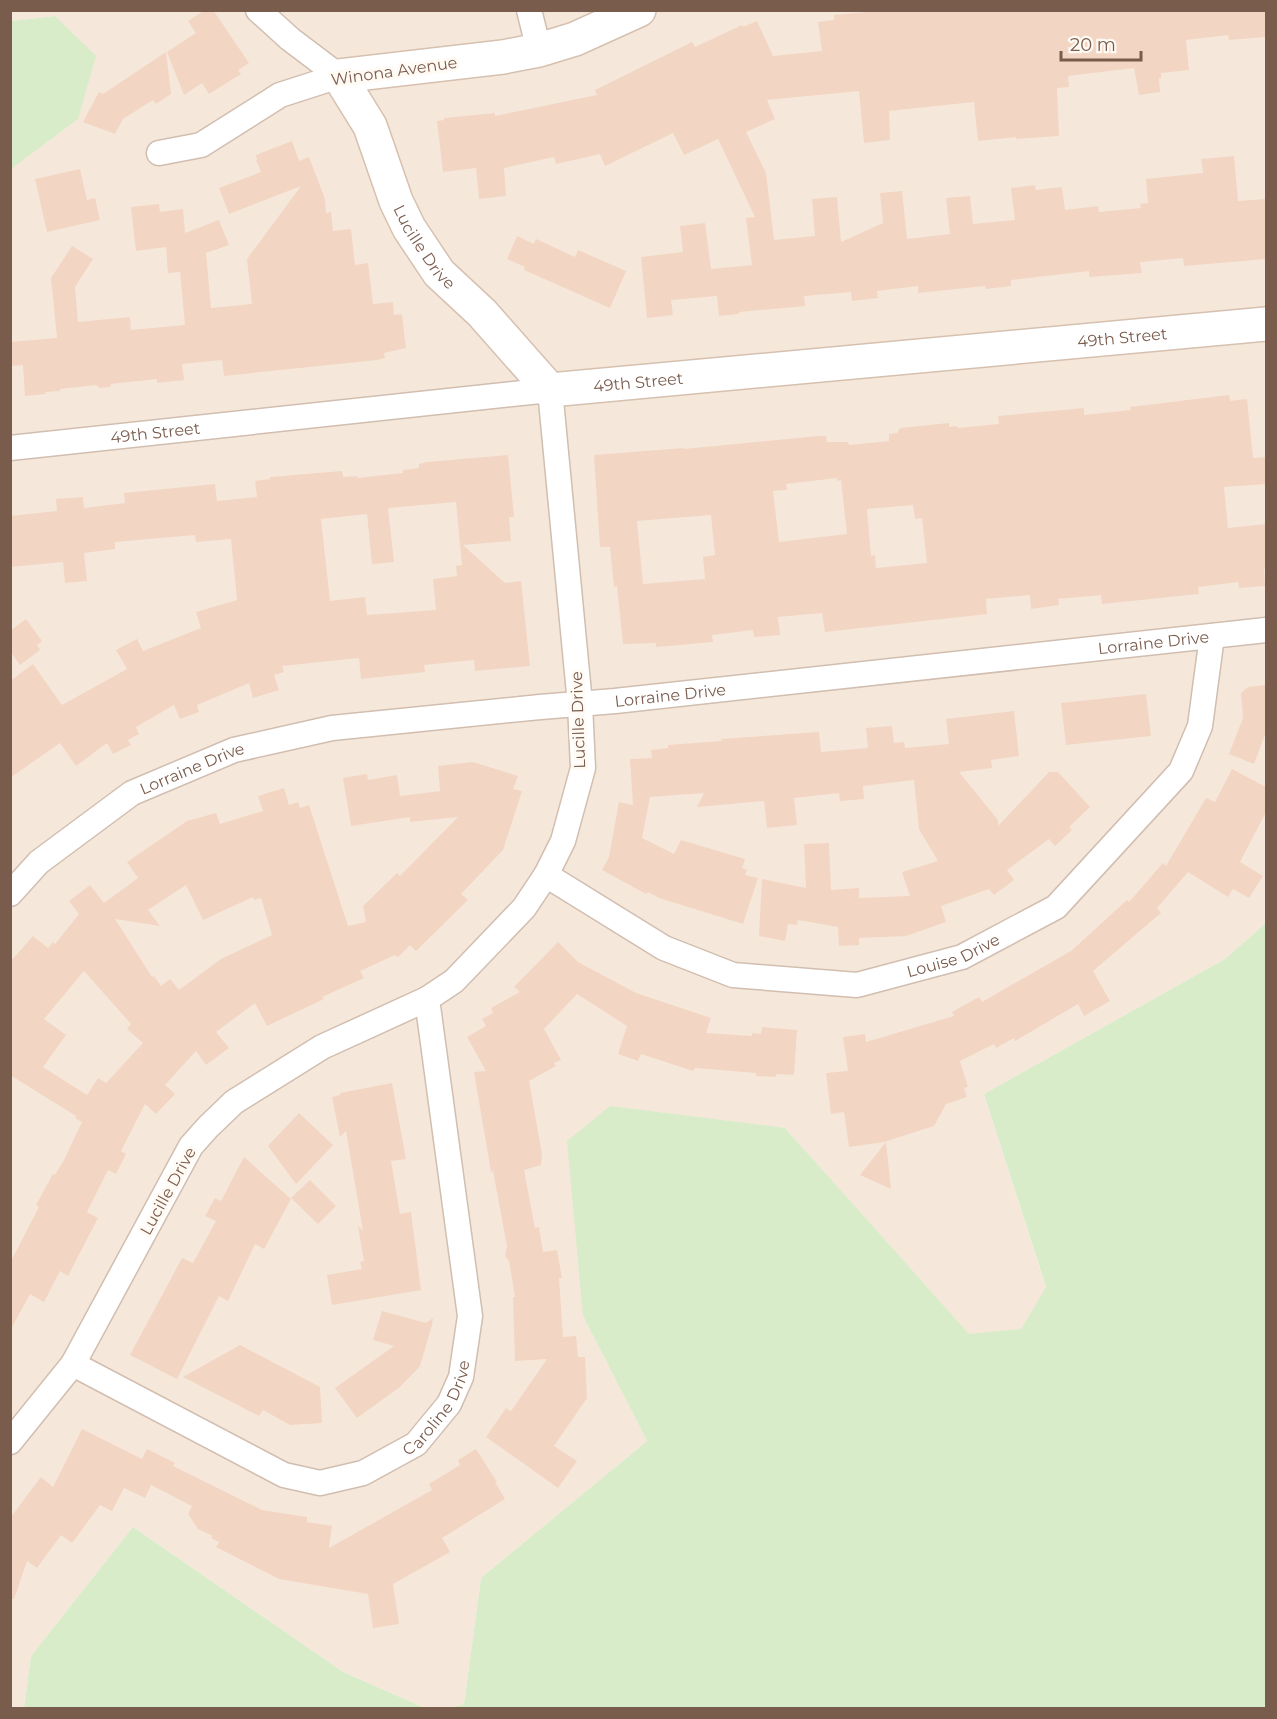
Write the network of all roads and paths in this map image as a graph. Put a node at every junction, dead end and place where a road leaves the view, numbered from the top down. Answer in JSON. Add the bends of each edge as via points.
{"nodes":[{"id":1,"x":258,"y":10,"type":"edge"},
{"id":2,"x":529,"y":10,"type":"edge"},
{"id":3,"x":639,"y":10,"type":"edge"},
{"id":4,"x":539,"y":50,"type":"junction"},
{"id":5,"x":339,"y":76,"type":"junction"},
{"id":6,"x":159,"y":153,"type":"dead end"},
{"id":7,"x":1266,"y":324,"type":"edge"},
{"id":8,"x":550,"y":390,"type":"junction"},
{"id":9,"x":10,"y":448,"type":"edge"},
{"id":10,"x":1266,"y":630,"type":"edge"},
{"id":11,"x":1212,"y":636,"type":"junction"},
{"id":12,"x":580,"y":704,"type":"junction"},
{"id":13,"x":546,"y":874,"type":"junction"},
{"id":14,"x":10,"y":894,"type":"edge"},
{"id":15,"x":427,"y":999,"type":"junction"},
{"id":16,"x":73,"y":1364,"type":"junction"},
{"id":17,"x":10,"y":1442,"type":"edge"}],
"edges":[{"from":1,"to":5,"type":"street","name":"Lucille Drive"},
{"from":2,"to":4,"type":"street"},
{"from":3,"to":4,"type":"street","name":"Winona Avenue","via":[[575,39]]},
{"from":4,"to":5,"type":"street","name":"Winona Avenue"},
{"from":5,"to":6,"type":"street","name":"Winona Avenue","via":[[280,95],[201,145]]},
{"from":5,"to":8,"type":"street","name":"Lucille Drive","via":[[370,126],[409,228],[439,273],[482,313]]},
{"from":7,"to":8,"type":"street","name":"49th Street"},
{"from":8,"to":9,"type":"street","name":"49th Street"},
{"from":8,"to":12,"type":"street","name":"Lucille Drive"},
{"from":10,"to":11,"type":"street","name":"Lorraine Drive"},
{"from":11,"to":12,"type":"street","name":"Lorraine Drive"},
{"from":11,"to":13,"type":"street","name":"Louise Drive","via":[[1200,726],[1181,771],[1056,907],[962,957],[857,985],[733,975],[664,948]]},
{"from":12,"to":13,"type":"street","name":"Lucille Drive","via":[[583,768],[563,841]]},
{"from":12,"to":14,"type":"street","name":"Lorraine Drive","via":[[332,728],[234,750],[132,793],[39,862]]},
{"from":13,"to":15,"type":"street","name":"Lucille Drive","via":[[524,908],[470,965]]},
{"from":15,"to":16,"type":"street","name":"Lucille Drive","via":[[322,1047],[234,1102],[208,1127],[191,1146]]},
{"from":15,"to":16,"type":"street","name":"Caroline Drive","via":[[470,1316],[461,1377],[448,1404],[416,1444],[363,1473],[320,1483],[284,1476]]},
{"from":16,"to":17,"type":"street","name":"Lucille Drive"}]}
